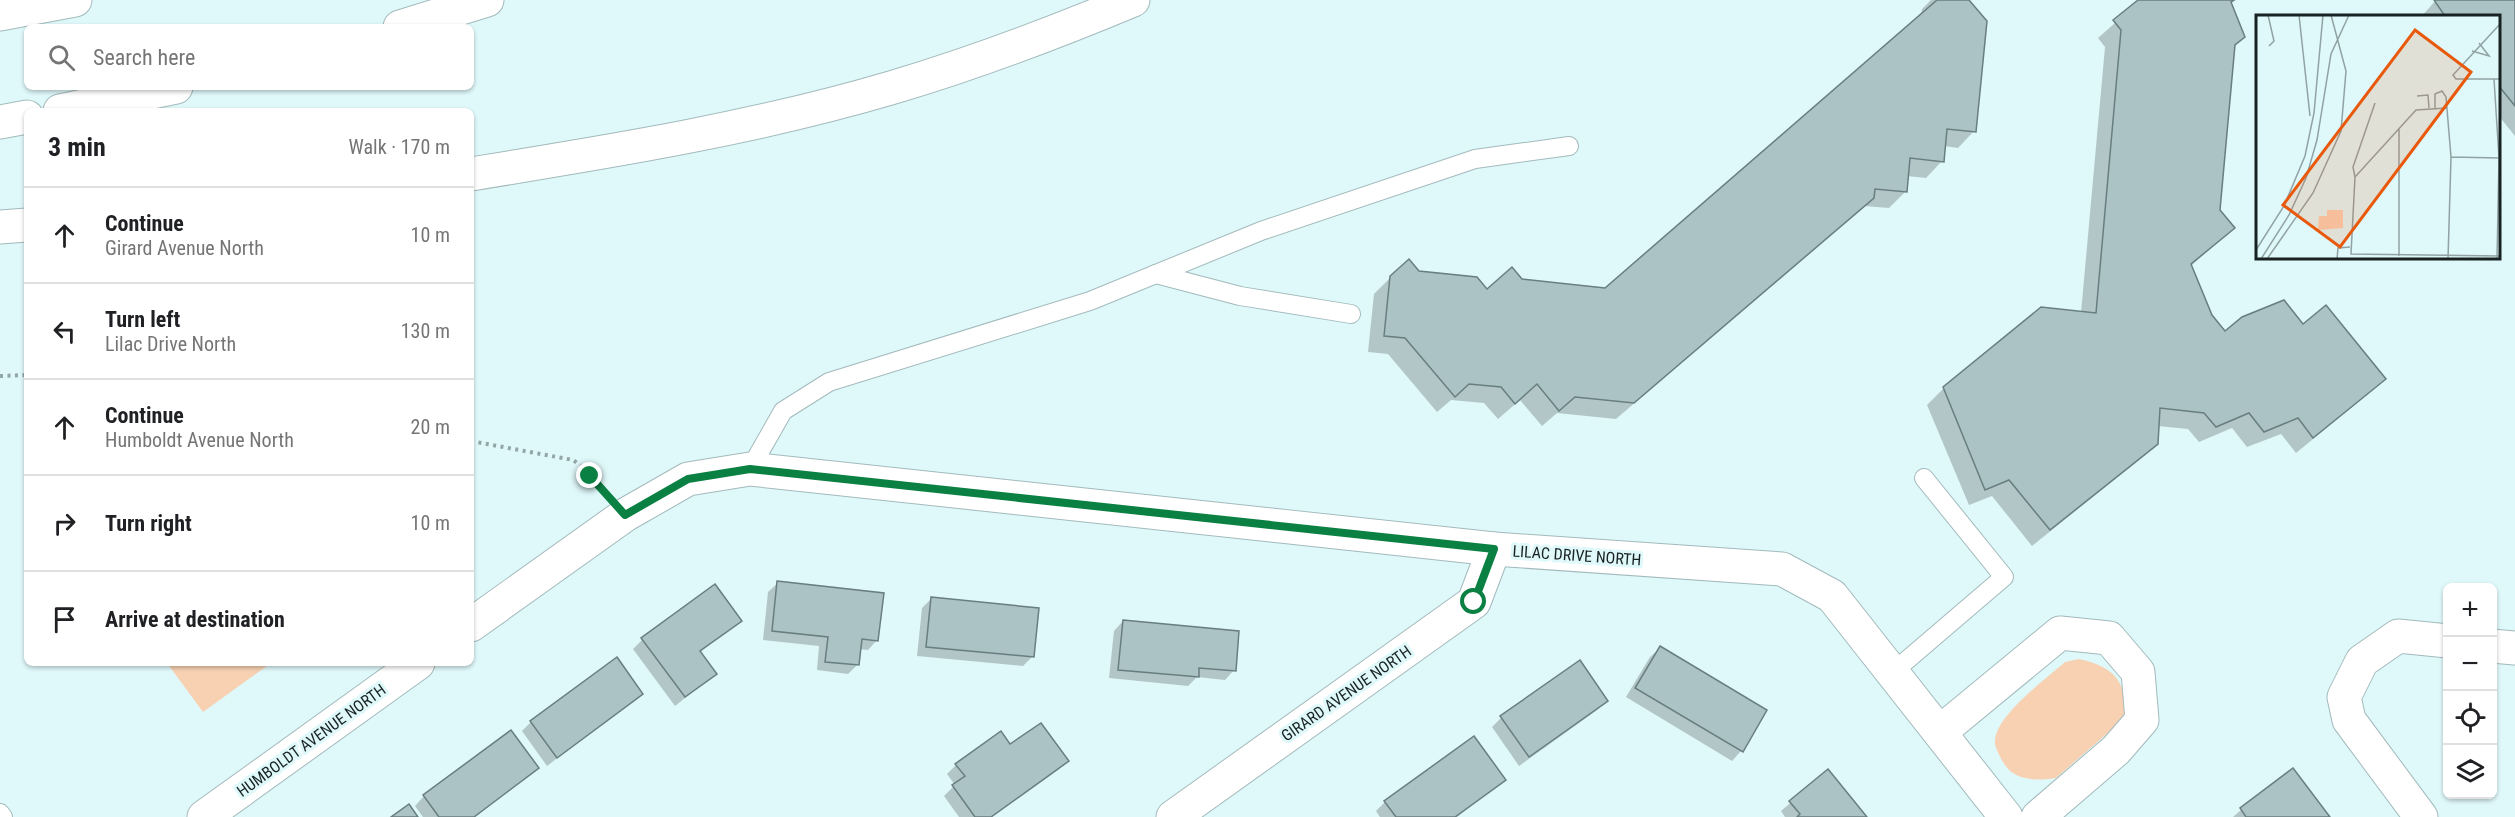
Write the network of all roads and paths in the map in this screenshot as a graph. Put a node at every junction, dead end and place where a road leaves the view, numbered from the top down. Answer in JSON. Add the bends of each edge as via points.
{"nodes":[{"id":1,"x":75,"y":0,"type":"edge"},
{"id":2,"x":487,"y":0,"type":"edge"},
{"id":3,"x":1133,"y":0,"type":"edge"},
{"id":4,"x":0,"y":14,"type":"edge"},
{"id":5,"x":410,"y":24,"type":"edge"},
{"id":6,"x":162,"y":90,"type":"edge"},
{"id":7,"x":74,"y":108,"type":"edge"},
{"id":8,"x":24,"y":118,"type":"edge"},
{"id":9,"x":0,"y":122,"type":"edge"},
{"id":10,"x":1569,"y":146,"type":"dead end"},
{"id":11,"x":474,"y":173,"type":"edge"},
{"id":12,"x":24,"y":225,"type":"edge"},
{"id":13,"x":0,"y":227,"type":"edge"},
{"id":14,"x":1156,"y":274,"type":"junction"},
{"id":15,"x":1351,"y":314,"type":"dead end"},
{"id":16,"x":0,"y":375,"type":"edge"},
{"id":17,"x":24,"y":375,"type":"edge"},
{"id":18,"x":474,"y":442,"type":"edge"},
{"id":19,"x":750,"y":469,"type":"junction"},
{"id":20,"x":1924,"y":478,"type":"dead end"},
{"id":21,"x":625,"y":515,"type":"junction"},
{"id":22,"x":1494,"y":549,"type":"junction"},
{"id":23,"x":474,"y":623,"type":"edge"},
{"id":24,"x":2443,"y":640,"type":"edge"},
{"id":25,"x":2497,"y":646,"type":"edge"},
{"id":26,"x":2515,"y":648,"type":"edge"},
{"id":27,"x":414,"y":666,"type":"edge"},
{"id":28,"x":1893,"y":672,"type":"junction"},
{"id":29,"x":1940,"y":732,"type":"junction"},
{"id":30,"x":0,"y":813,"type":"edge"},
{"id":31,"x":3,"y":817,"type":"edge"},
{"id":32,"x":204,"y":817,"type":"edge"},
{"id":33,"x":1173,"y":817,"type":"edge"},
{"id":34,"x":2006,"y":817,"type":"edge"},
{"id":35,"x":2038,"y":817,"type":"edge"},
{"id":36,"x":2421,"y":817,"type":"edge"}],
"edges":[{"from":1,"to":4,"type":"main road"},
{"from":2,"to":5,"type":"main road"},
{"from":3,"to":11,"type":"main road","via":[[967,63],[820,107],[668,141]]},
{"from":6,"to":7,"type":"main road"},
{"from":8,"to":9,"type":"main road"},
{"from":10,"to":14,"type":"lane","via":[[1476,159],[1261,231]]},
{"from":12,"to":13,"type":"main road"},
{"from":14,"to":15,"type":"lane","via":[[1240,297]]},
{"from":14,"to":19,"type":"lane","via":[[1090,301],[829,382],[783,411]]},
{"from":16,"to":17,"type":"path"},
{"from":18,"to":21,"type":"path","via":[[573,460]]},
{"from":19,"to":21,"type":"main road","via":[[688,479]]},
{"from":19,"to":22,"type":"main road","name":"LILAC DRIVE NORTH"},
{"from":20,"to":28,"type":"lane","via":[[2004,577]]},
{"from":21,"to":23,"type":"main road"},
{"from":22,"to":28,"type":"main road","name":"LILAC DRIVE NORTH","via":[[1782,568],[1832,596]]},
{"from":22,"to":33,"type":"main road","name":"GIRARD AVENUE NORTH","via":[[1474,602]]},
{"from":24,"to":36,"type":"main road","via":[[2398,636],[2362,661],[2344,697],[2349,720]]},
{"from":25,"to":26,"type":"main road"},
{"from":27,"to":32,"type":"main road","name":"HUMBOLDT AVENUE NORTH"},
{"from":28,"to":29,"type":"main road","name":"LILAC DRIVE NORTH"},
{"from":29,"to":34,"type":"main road","name":"LILAC DRIVE NORTH"},
{"from":29,"to":35,"type":"main road","via":[[2060,633],[2109,638],[2138,672],[2142,720],[2116,750]]},
{"from":30,"to":31,"type":"lane"}]}
